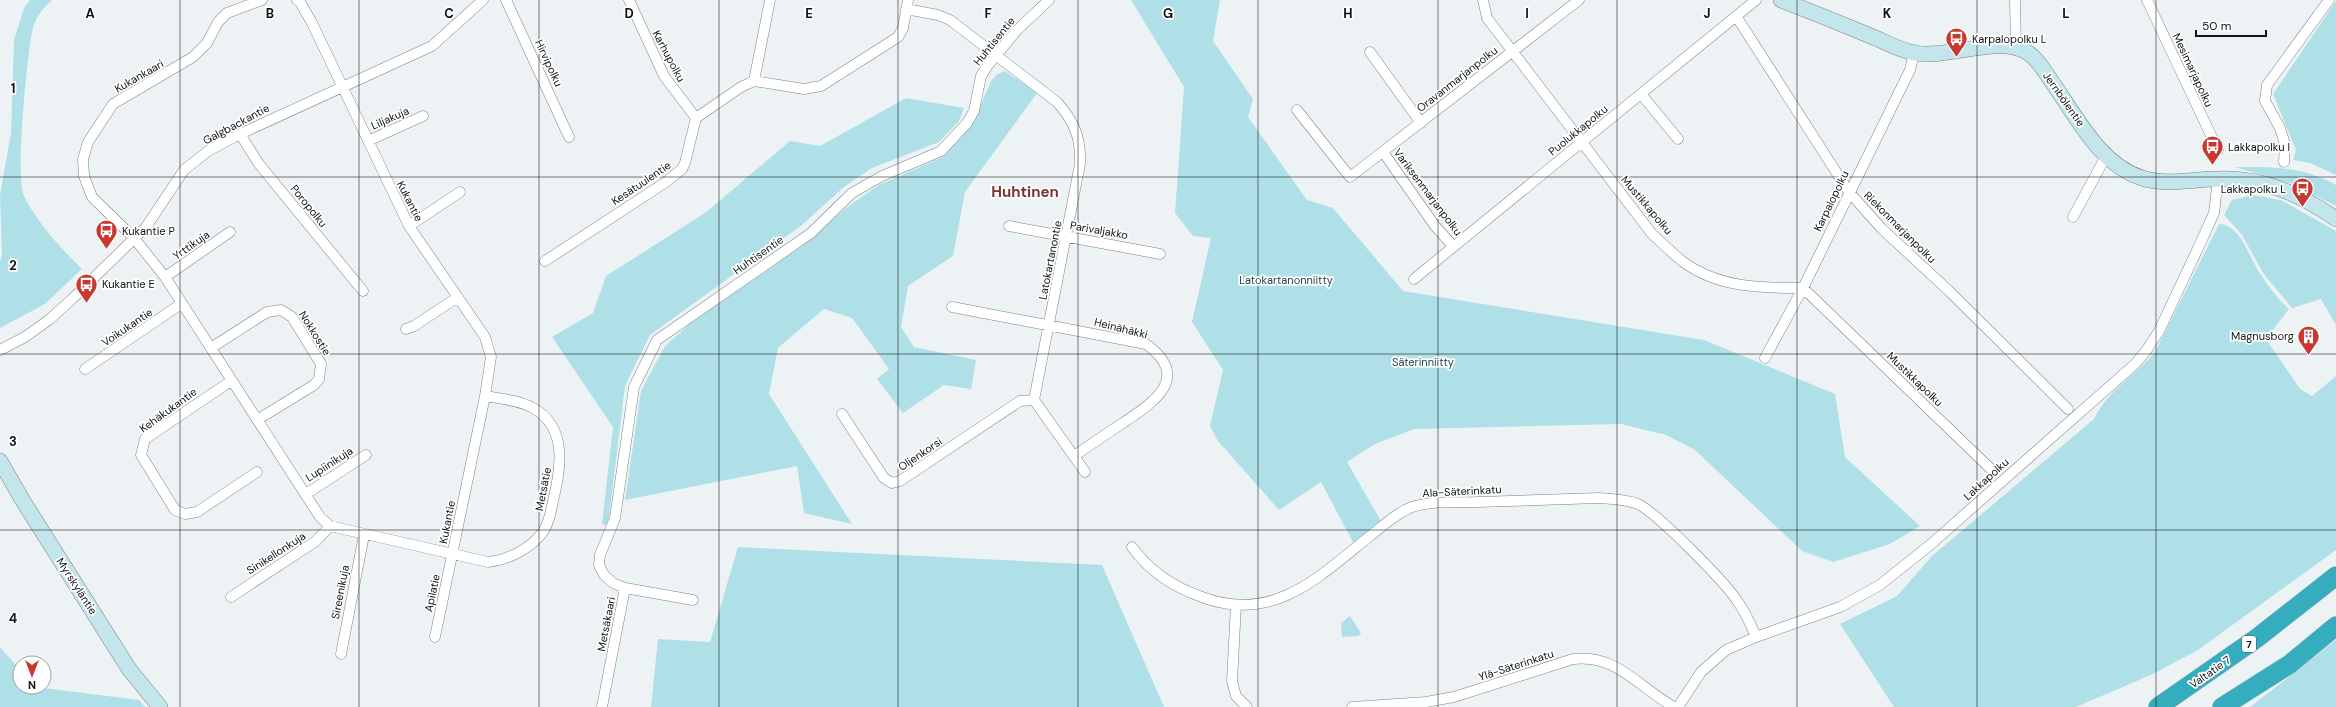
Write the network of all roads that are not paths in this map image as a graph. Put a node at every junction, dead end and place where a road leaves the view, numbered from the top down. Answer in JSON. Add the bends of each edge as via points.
{"nodes":[{"id":1,"x":262,"y":0,"type":"edge"},
{"id":2,"x":297,"y":0,"type":"edge"},
{"id":3,"x":483,"y":0,"type":"edge"},
{"id":4,"x":506,"y":0,"type":"edge"},
{"id":5,"x":629,"y":0,"type":"edge"},
{"id":6,"x":770,"y":0,"type":"edge"},
{"id":7,"x":1049,"y":0,"type":"edge"},
{"id":8,"x":1483,"y":0,"type":"edge"},
{"id":9,"x":1579,"y":0,"type":"edge"},
{"id":10,"x":1756,"y":0,"type":"edge"},
{"id":11,"x":1781,"y":0,"type":"edge"},
{"id":12,"x":2015,"y":0,"type":"edge"},
{"id":13,"x":2147,"y":0,"type":"edge"},
{"id":14,"x":2329,"y":0,"type":"edge"},
{"id":15,"x":907,"y":4,"type":"edge"},
{"id":16,"x":1736,"y":16,"type":"junction"},
{"id":17,"x":2016,"y":48,"type":"junction"},
{"id":18,"x":1370,"y":52,"type":"dead end"},
{"id":19,"x":1512,"y":52,"type":"junction"},
{"id":20,"x":1914,"y":53,"type":"junction"},
{"id":21,"x":996,"y":56,"type":"junction"},
{"id":22,"x":754,"y":81,"type":"junction"},
{"id":23,"x":340,"y":86,"type":"junction"},
{"id":24,"x":1641,"y":94,"type":"junction"},
{"id":25,"x":1298,"y":110,"type":"dead end"},
{"id":26,"x":423,"y":116,"type":"dead end"},
{"id":27,"x":696,"y":118,"type":"junction"},
{"id":28,"x":1421,"y":123,"type":"junction"},
{"id":29,"x":240,"y":134,"type":"junction"},
{"id":30,"x":569,"y":137,"type":"dead end"},
{"id":31,"x":1678,"y":139,"type":"dead end"},
{"id":32,"x":368,"y":141,"type":"junction"},
{"id":33,"x":1581,"y":143,"type":"junction"},
{"id":34,"x":2218,"y":150,"type":"dead end"},
{"id":35,"x":1382,"y":152,"type":"junction"},
{"id":36,"x":2106,"y":156,"type":"junction"},
{"id":37,"x":2284,"y":162,"type":"dead end"},
{"id":38,"x":2218,"y":179,"type":"junction"},
{"id":39,"x":460,"y":192,"type":"dead end"},
{"id":40,"x":1848,"y":192,"type":"junction"},
{"id":41,"x":2073,"y":217,"type":"dead end"},
{"id":42,"x":2336,"y":219,"type":"edge"},
{"id":43,"x":409,"y":226,"type":"junction"},
{"id":44,"x":1009,"y":226,"type":"dead end"},
{"id":45,"x":230,"y":232,"type":"dead end"},
{"id":46,"x":1067,"y":237,"type":"junction"},
{"id":47,"x":134,"y":238,"type":"junction"},
{"id":48,"x":1453,"y":246,"type":"junction"},
{"id":49,"x":1160,"y":254,"type":"dead end"},
{"id":50,"x":545,"y":261,"type":"dead end"},
{"id":51,"x":165,"y":277,"type":"junction"},
{"id":52,"x":1414,"y":279,"type":"dead end"},
{"id":53,"x":1803,"y":288,"type":"junction"},
{"id":54,"x":363,"y":291,"type":"dead end"},
{"id":55,"x":458,"y":297,"type":"junction"},
{"id":56,"x":181,"y":304,"type":"junction"},
{"id":57,"x":952,"y":307,"type":"dead end"},
{"id":58,"x":1050,"y":324,"type":"junction"},
{"id":59,"x":406,"y":329,"type":"dead end"},
{"id":60,"x":211,"y":348,"type":"junction"},
{"id":61,"x":0,"y":350,"type":"edge"},
{"id":62,"x":1765,"y":358,"type":"dead end"},
{"id":63,"x":85,"y":369,"type":"dead end"},
{"id":64,"x":231,"y":381,"type":"junction"},
{"id":65,"x":485,"y":396,"type":"junction"},
{"id":66,"x":1034,"y":400,"type":"junction"},
{"id":67,"x":2068,"y":409,"type":"dead end"},
{"id":68,"x":842,"y":414,"type":"dead end"},
{"id":69,"x":257,"y":420,"type":"junction"},
{"id":70,"x":366,"y":454,"type":"dead end"},
{"id":71,"x":1074,"y":456,"type":"junction"},
{"id":72,"x":0,"y":461,"type":"edge"},
{"id":73,"x":257,"y":472,"type":"dead end"},
{"id":74,"x":1085,"y":472,"type":"dead end"},
{"id":75,"x":1994,"y":472,"type":"dead end"},
{"id":76,"x":306,"y":494,"type":"junction"},
{"id":77,"x":330,"y":526,"type":"junction"},
{"id":78,"x":364,"y":535,"type":"junction"},
{"id":79,"x":1132,"y":547,"type":"dead end"},
{"id":80,"x":452,"y":554,"type":"junction"},
{"id":81,"x":2336,"y":576,"type":"edge"},
{"id":82,"x":625,"y":588,"type":"junction"},
{"id":83,"x":231,"y":597,"type":"dead end"},
{"id":84,"x":693,"y":600,"type":"dead end"},
{"id":85,"x":1236,"y":605,"type":"junction"},
{"id":86,"x":2336,"y":626,"type":"edge"},
{"id":87,"x":435,"y":637,"type":"dead end"},
{"id":88,"x":1756,"y":637,"type":"junction"},
{"id":89,"x":340,"y":654,"type":"dead end"},
{"id":90,"x":2290,"y":664,"type":"junction"},
{"id":91,"x":160,"y":707,"type":"edge"},
{"id":92,"x":602,"y":707,"type":"edge"},
{"id":93,"x":1246,"y":707,"type":"edge"},
{"id":94,"x":1352,"y":707,"type":"edge"},
{"id":95,"x":1674,"y":707,"type":"edge"},
{"id":96,"x":1678,"y":707,"type":"edge"},
{"id":97,"x":2158,"y":707,"type":"edge"},
{"id":98,"x":2222,"y":707,"type":"edge"},
{"id":99,"x":2235,"y":707,"type":"edge"}],
"edges":[{"from":1,"to":47,"type":"street","name":"Kukankaari","via":[[227,13],[218,22],[207,43],[193,57],[113,104],[88,142],[83,159],[84,176],[92,197]]},
{"from":2,"to":23,"type":"street","via":[[312,22]]},
{"from":3,"to":23,"type":"street","name":"Galgbackantie","via":[[432,46]]},
{"from":4,"to":30,"type":"street","name":"Hirvipolku"},
{"from":5,"to":27,"type":"street","name":"Karhupolku","via":[[664,76]]},
{"from":6,"to":22,"type":"street"},
{"from":7,"to":21,"type":"street","name":"Huhtisentie","via":[[1017,30]]},
{"from":8,"to":19,"type":"street","name":"Mustikkapolku","via":[[1487,18]]},
{"from":9,"to":19,"type":"street","name":"Oravanmarjanpolku"},
{"from":10,"to":16,"type":"street","name":"Puolukkapolku"},
{"from":11,"to":20,"type":"street","name":"Jernbölentie"},
{"from":12,"to":17,"type":"street"},
{"from":13,"to":34,"type":"street","name":"Mesimarjapolku"},
{"from":14,"to":37,"type":"street","via":[[2268,85],[2265,101],[2280,128],[2285,144]]},
{"from":15,"to":21,"type":"street","name":"Latokartanontie","via":[[950,20]]},
{"from":15,"to":22,"type":"street","via":[[903,28],[898,37],[821,86],[804,89]]},
{"from":16,"to":24,"type":"street","name":"Puolukkapolku"},
{"from":16,"to":40,"type":"street","name":"Riekonmarjanpolku"},
{"from":17,"to":20,"type":"street","name":"Jernbölentie"},
{"from":17,"to":36,"type":"street","name":"Jernbölentie","via":[[2026,52],[2041,66]]},
{"from":18,"to":28,"type":"street"},
{"from":19,"to":28,"type":"street","name":"Oravanmarjanpolku"},
{"from":19,"to":33,"type":"street","name":"Mustikkapolku"},
{"from":20,"to":40,"type":"street","name":"Karpalopolku","via":[[1910,70]]},
{"from":21,"to":46,"type":"street","name":"Latokartanontie","via":[[1057,102],[1077,130],[1081,145],[1080,164]]},
{"from":21,"to":82,"type":"street","name":"Huhtisentie","via":[[981,76],[974,111],[967,123],[941,151],[882,176],[852,193],[811,233],[657,340],[634,387],[615,518],[599,559],[604,575],[613,583]]},
{"from":22,"to":27,"type":"street","via":[[723,98]]},
{"from":23,"to":29,"type":"street","name":"Galgbackantie"},
{"from":23,"to":32,"type":"street","name":"Kukantie"},
{"from":24,"to":31,"type":"street"},
{"from":24,"to":33,"type":"street","name":"Puolukkapolku"},
{"from":25,"to":35,"type":"street","name":"Oravanmarjanpolku","via":[[1350,177]]},
{"from":26,"to":32,"type":"street","name":"Liljakuja"},
{"from":27,"to":50,"type":"street","name":"Kesätuulentie","via":[[685,163],[677,173]]},
{"from":28,"to":35,"type":"street","name":"Oravanmarjanpolku"},
{"from":29,"to":47,"type":"street","name":"Galgbackantie","via":[[208,151],[184,170],[146,226]]},
{"from":29,"to":54,"type":"street","name":"Poropolku","via":[[259,164]]},
{"from":32,"to":43,"type":"street","name":"Kukantie"},
{"from":33,"to":48,"type":"street","name":"Puolukkapolku"},
{"from":33,"to":53,"type":"street","name":"Mustikkapolku","via":[[1652,234],[1683,262],[1718,280],[1753,288]]},
{"from":35,"to":48,"type":"street","name":"Variksenmarjanpolku","via":[[1435,226]]},
{"from":36,"to":38,"type":"street","name":"Jernbölentie","via":[[2131,174],[2162,183]]},
{"from":36,"to":41,"type":"street"},
{"from":38,"to":42,"type":"street","name":"Jernbölentie","via":[[2248,179],[2273,185],[2318,206]]},
{"from":38,"to":88,"type":"street","name":"Lakkapolku","via":[[2214,213],[2159,331],[2135,364],[1930,545],[1880,585],[1840,607]]},
{"from":39,"to":43,"type":"street"},
{"from":40,"to":53,"type":"street","name":"Karpalopolku"},
{"from":40,"to":67,"type":"street","name":"Riekonmarjanpolku","via":[[1882,229],[1948,290]]},
{"from":43,"to":55,"type":"street","name":"Kukantie"},
{"from":44,"to":46,"type":"street","name":"Parivaljakko"},
{"from":45,"to":51,"type":"street","name":"Yrttikuja"},
{"from":46,"to":49,"type":"street","name":"Parivaljakko"},
{"from":46,"to":58,"type":"street","name":"Latokartanontie"},
{"from":47,"to":51,"type":"street"},
{"from":47,"to":61,"type":"street","name":"Galgbackantie","via":[[50,319],[25,337]]},
{"from":48,"to":52,"type":"street","name":"Puolukkapolku"},
{"from":51,"to":56,"type":"street"},
{"from":53,"to":62,"type":"street","name":"Karpalopolku"},
{"from":53,"to":75,"type":"street","name":"Mustikkapolku"},
{"from":55,"to":59,"type":"street"},
{"from":55,"to":65,"type":"street","name":"Kukantie","via":[[489,346],[490,367]]},
{"from":56,"to":60,"type":"street"},
{"from":56,"to":63,"type":"street","name":"Voikukantie"},
{"from":57,"to":58,"type":"street","name":"Heinähäkki"},
{"from":58,"to":66,"type":"street","name":"Latokartanontie"},
{"from":58,"to":71,"type":"street","name":"Heinähäkki","via":[[1146,344],[1158,353],[1166,366],[1164,388],[1154,402]]},
{"from":60,"to":64,"type":"street"},
{"from":60,"to":69,"type":"street","name":"Nokkostie","via":[[267,312],[281,310],[292,317],[321,364],[319,379],[314,385]]},
{"from":64,"to":69,"type":"street"},
{"from":64,"to":73,"type":"street","name":"Kehäkukantie","via":[[145,439],[141,455],[175,510],[185,514],[197,512]]},
{"from":65,"to":80,"type":"street","name":"Kukantie"},
{"from":65,"to":80,"type":"street","name":"Metsätie","via":[[533,408],[548,420],[560,445],[556,492],[548,525],[542,533],[512,556],[488,562]]},
{"from":66,"to":68,"type":"street","name":"Oljenkorsi","via":[[1020,401],[900,481],[892,483],[884,478]]},
{"from":66,"to":71,"type":"street"},
{"from":69,"to":76,"type":"street"},
{"from":70,"to":76,"type":"street","name":"Lupiinikuja"},
{"from":71,"to":74,"type":"street"},
{"from":72,"to":91,"type":"street","name":"Myrskyläntie","via":[[129,669]]},
{"from":76,"to":77,"type":"street","via":[[320,517]]},
{"from":77,"to":78,"type":"street","name":"Kukantie"},
{"from":77,"to":83,"type":"street","name":"Sinikellonkuja","via":[[316,541]]},
{"from":78,"to":80,"type":"street","name":"Kukantie"},
{"from":78,"to":89,"type":"street","name":"Sireenikuja"},
{"from":79,"to":85,"type":"street","name":"Ala-Säterinkatu","via":[[1153,572],[1177,587],[1213,601]]},
{"from":80,"to":87,"type":"street","name":"Apilatie"},
{"from":81,"to":97,"type":"highway","name":"Valtatie 7","number":"7","via":[[2256,638]]},
{"from":82,"to":84,"type":"street","name":"Metsäkaari"},
{"from":82,"to":92,"type":"street","name":"Metsäkaari"},
{"from":85,"to":88,"type":"street","name":"Ala-Säterinkatu","via":[[1268,601],[1299,590],[1320,577],[1392,519],[1419,505],[1615,499],[1638,505],[1656,516],[1733,594],[1745,612]]},
{"from":85,"to":93,"type":"street","via":[[1232,681],[1236,696]]},
{"from":86,"to":90,"type":"highway"},
{"from":88,"to":96,"type":"street","name":"Lakkapolku","via":[[1726,650],[1709,663]]},
{"from":90,"to":98,"type":"highway"},
{"from":90,"to":99,"type":"highway"},
{"from":94,"to":95,"type":"street","name":"Ylä-Säterinkatu","via":[[1440,700],[1473,693],[1573,659],[1585,658],[1608,662]]}]}
